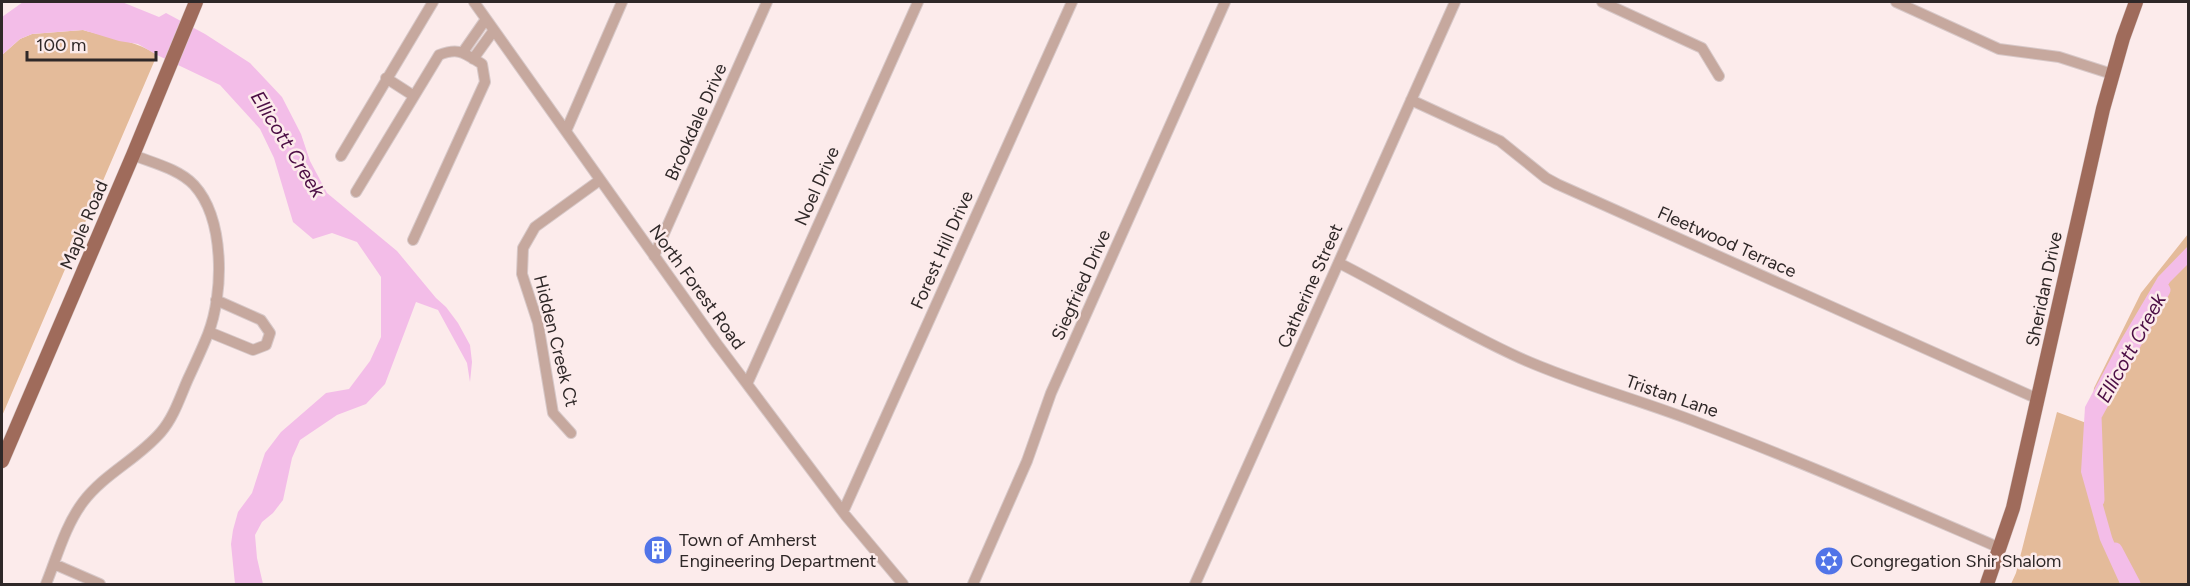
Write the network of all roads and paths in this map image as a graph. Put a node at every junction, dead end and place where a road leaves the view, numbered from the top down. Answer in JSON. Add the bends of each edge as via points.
{"nodes":[{"id":1,"x":196,"y":2,"type":"edge"},
{"id":2,"x":433,"y":2,"type":"edge"},
{"id":3,"x":474,"y":2,"type":"edge"},
{"id":4,"x":622,"y":2,"type":"edge"},
{"id":5,"x":767,"y":2,"type":"edge"},
{"id":6,"x":918,"y":2,"type":"edge"},
{"id":7,"x":1072,"y":2,"type":"edge"},
{"id":8,"x":1225,"y":2,"type":"edge"},
{"id":9,"x":1455,"y":2,"type":"edge"},
{"id":10,"x":1602,"y":2,"type":"edge"},
{"id":11,"x":1896,"y":2,"type":"edge"},
{"id":12,"x":2136,"y":2,"type":"edge"},
{"id":13,"x":486,"y":19,"type":"junction"},
{"id":14,"x":494,"y":30,"type":"junction"},
{"id":15,"x":463,"y":52,"type":"junction"},
{"id":16,"x":473,"y":59,"type":"junction"},
{"id":17,"x":2112,"y":74,"type":"junction"},
{"id":18,"x":1719,"y":75,"type":"dead end"},
{"id":19,"x":386,"y":78,"type":"junction"},
{"id":20,"x":414,"y":96,"type":"junction"},
{"id":21,"x":1411,"y":100,"type":"junction"},
{"id":22,"x":566,"y":131,"type":"junction"},
{"id":23,"x":133,"y":155,"type":"junction"},
{"id":24,"x":341,"y":156,"type":"dead end"},
{"id":25,"x":600,"y":180,"type":"junction"},
{"id":26,"x":357,"y":192,"type":"dead end"},
{"id":27,"x":413,"y":240,"type":"dead end"},
{"id":28,"x":654,"y":256,"type":"junction"},
{"id":29,"x":1339,"y":263,"type":"junction"},
{"id":30,"x":216,"y":300,"type":"junction"},
{"id":31,"x":209,"y":332,"type":"junction"},
{"id":32,"x":747,"y":384,"type":"junction"},
{"id":33,"x":2038,"y":399,"type":"junction"},
{"id":34,"x":571,"y":433,"type":"dead end"},
{"id":35,"x":2,"y":461,"type":"edge"},
{"id":36,"x":843,"y":512,"type":"junction"},
{"id":37,"x":2000,"y":548,"type":"junction"},
{"id":38,"x":54,"y":564,"type":"junction"},
{"id":39,"x":46,"y":585,"type":"edge"},
{"id":40,"x":100,"y":585,"type":"edge"},
{"id":41,"x":903,"y":585,"type":"edge"},
{"id":42,"x":973,"y":585,"type":"edge"},
{"id":43,"x":1195,"y":585,"type":"edge"},
{"id":44,"x":1987,"y":585,"type":"edge"}],
"edges":[{"from":1,"to":23,"type":"main road","name":"Maple Road"},
{"from":2,"to":19,"type":"street"},
{"from":3,"to":13,"type":"street","name":"North Forest Road"},
{"from":4,"to":22,"type":"street"},
{"from":5,"to":28,"type":"street","name":"Brookdale Drive"},
{"from":6,"to":32,"type":"street","name":"Noel Drive"},
{"from":7,"to":36,"type":"street","name":"Forest Hill Drive"},
{"from":8,"to":42,"type":"street","name":"Siegfried Drive","via":[[1051,393]]},
{"from":9,"to":21,"type":"street","name":"Catherine Street"},
{"from":10,"to":18,"type":"street","via":[[1702,48]]},
{"from":11,"to":17,"type":"street","via":[[1999,49],[2059,57]]},
{"from":12,"to":17,"type":"main road","name":"Sheridan Drive"},
{"from":13,"to":14,"type":"street","name":"North Forest Road"},
{"from":13,"to":15,"type":"street"},
{"from":14,"to":16,"type":"street"},
{"from":14,"to":22,"type":"street","name":"North Forest Road"},
{"from":15,"to":16,"type":"street"},
{"from":15,"to":20,"type":"street","via":[[452,50],[439,55]]},
{"from":16,"to":27,"type":"street","via":[[482,64],[485,82]]},
{"from":17,"to":33,"type":"main road","name":"Sheridan Drive"},
{"from":19,"to":20,"type":"street"},
{"from":19,"to":24,"type":"street"},
{"from":20,"to":26,"type":"street"},
{"from":21,"to":29,"type":"street","name":"Catherine Street"},
{"from":21,"to":33,"type":"street","name":"Fleetwood Terrace","via":[[1500,141],[1557,184]]},
{"from":22,"to":25,"type":"street","name":"North Forest Road"},
{"from":23,"to":30,"type":"street","via":[[180,174],[199,191],[218,246]]},
{"from":23,"to":35,"type":"main road","name":"Maple Road"},
{"from":25,"to":28,"type":"street","name":"North Forest Road"},
{"from":25,"to":34,"type":"street","name":"Hidden Creek Ct","via":[[535,227],[523,248],[522,274],[538,323],[553,413]]},
{"from":28,"to":32,"type":"street","name":"North Forest Road"},
{"from":29,"to":37,"type":"street","name":"Tristan Lane","via":[[1444,321],[1531,362],[1755,444]]},
{"from":29,"to":43,"type":"street","name":"Catherine Street"},
{"from":30,"to":31,"type":"street"},
{"from":30,"to":31,"type":"street","via":[[261,320],[270,333],[266,345],[253,350]]},
{"from":31,"to":38,"type":"street","via":[[171,419],[145,448],[111,472],[84,501],[70,523]]},
{"from":32,"to":36,"type":"street","name":"North Forest Road"},
{"from":33,"to":37,"type":"main road","name":"Sheridan Drive"},
{"from":36,"to":41,"type":"street","name":"North Forest Road"},
{"from":37,"to":44,"type":"main road","name":"Sheridan Drive"},
{"from":38,"to":39,"type":"street"},
{"from":38,"to":40,"type":"street"}]}
